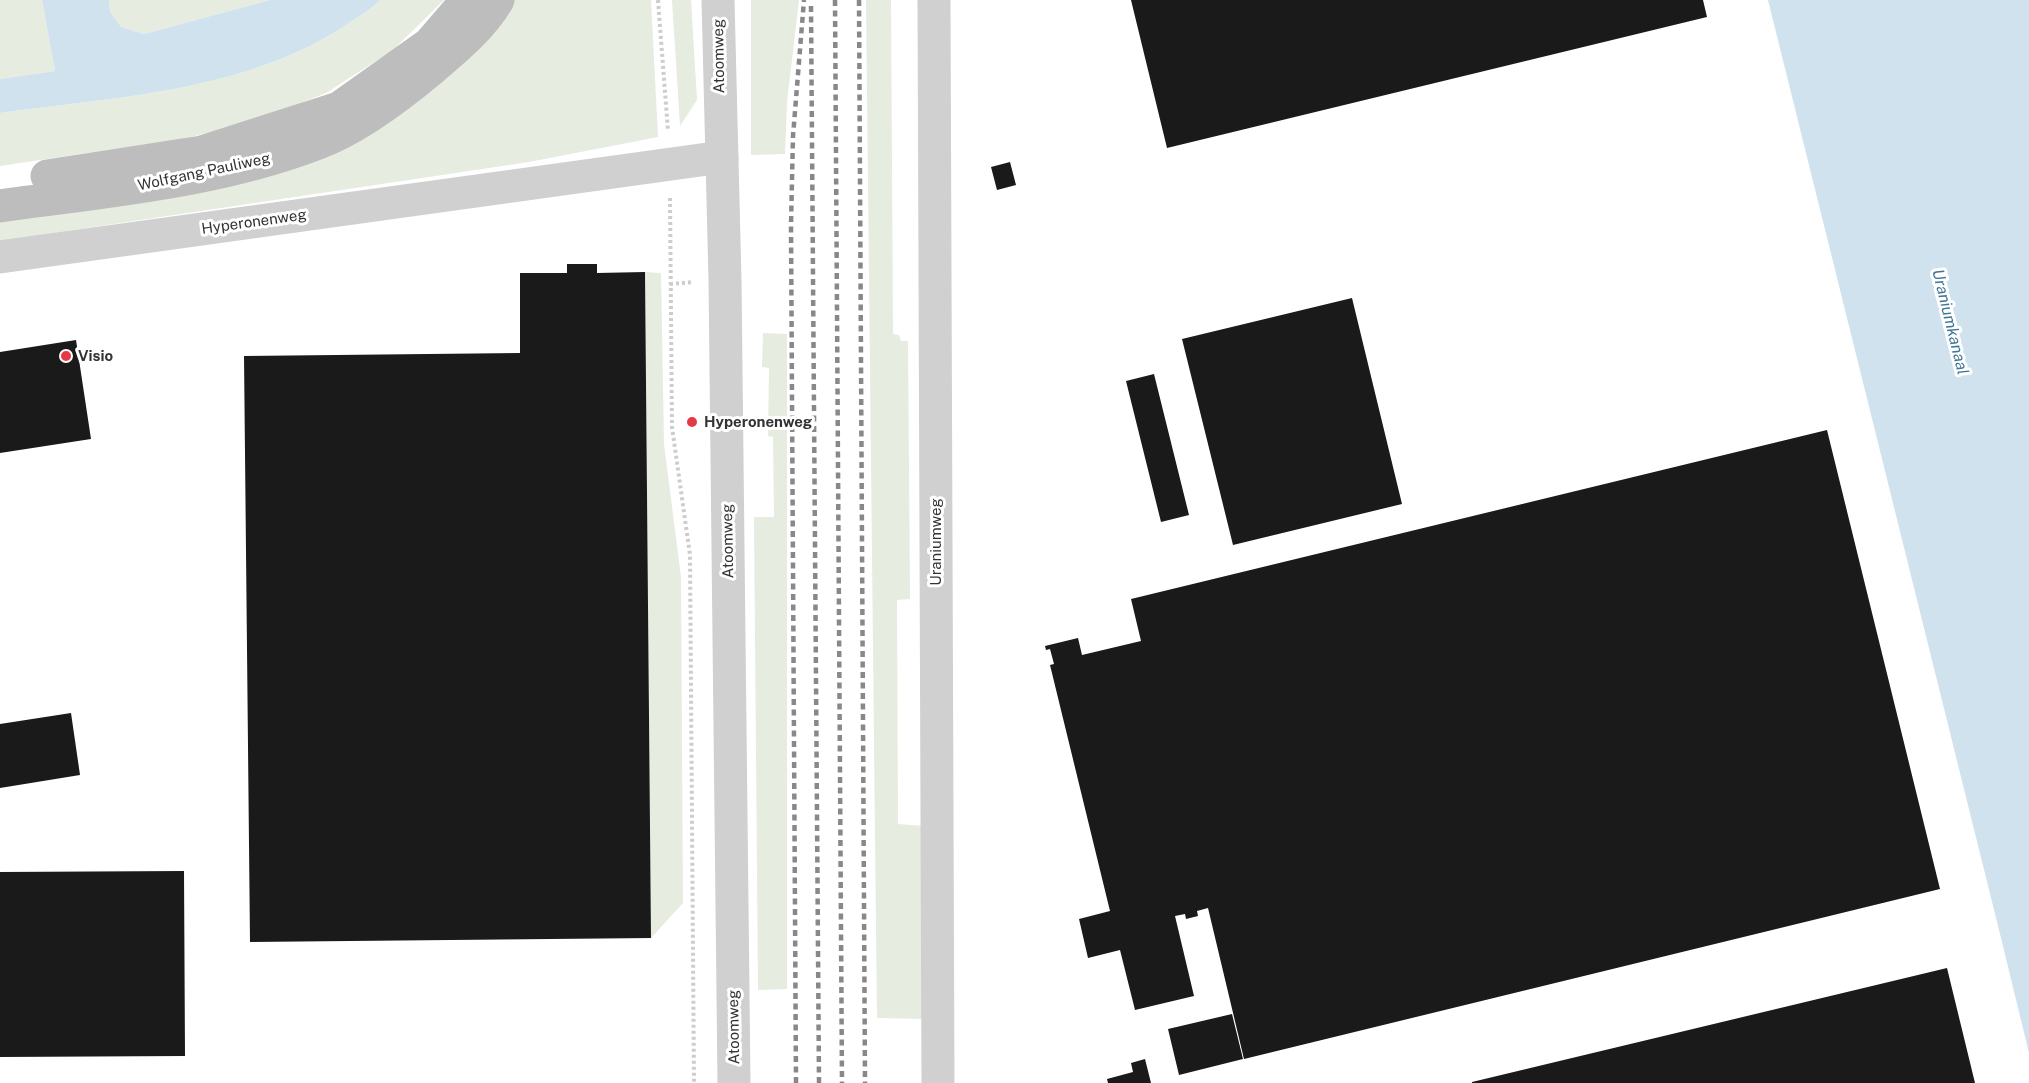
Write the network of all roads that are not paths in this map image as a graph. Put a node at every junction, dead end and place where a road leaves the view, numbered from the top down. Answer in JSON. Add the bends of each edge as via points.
{"nodes":[{"id":1,"x":467,"y":0,"type":"edge"},
{"id":2,"x":498,"y":0,"type":"edge"},
{"id":3,"x":718,"y":0,"type":"edge"},
{"id":4,"x":934,"y":0,"type":"edge"},
{"id":5,"x":722,"y":157,"type":"junction"},
{"id":6,"x":0,"y":183,"type":"edge"},
{"id":7,"x":0,"y":206,"type":"edge"},
{"id":8,"x":0,"y":256,"type":"edge"},
{"id":9,"x":734,"y":1083,"type":"edge"},
{"id":10,"x":938,"y":1083,"type":"edge"}],
"edges":[{"from":1,"to":6,"type":"main road","name":"Wolfgang Pauliweg","via":[[429,44],[339,108],[202,152]]},
{"from":2,"to":7,"type":"main road","name":"Wolfgang Pauliweg","via":[[459,46],[397,99],[319,143],[247,165],[164,182]]},
{"from":3,"to":5,"type":"street","name":"Atoomweg"},
{"from":4,"to":10,"type":"street","name":"Uraniumweg"},
{"from":5,"to":8,"type":"street","name":"Hyperonenweg"},
{"from":5,"to":9,"type":"street","name":"Atoomweg"}]}
